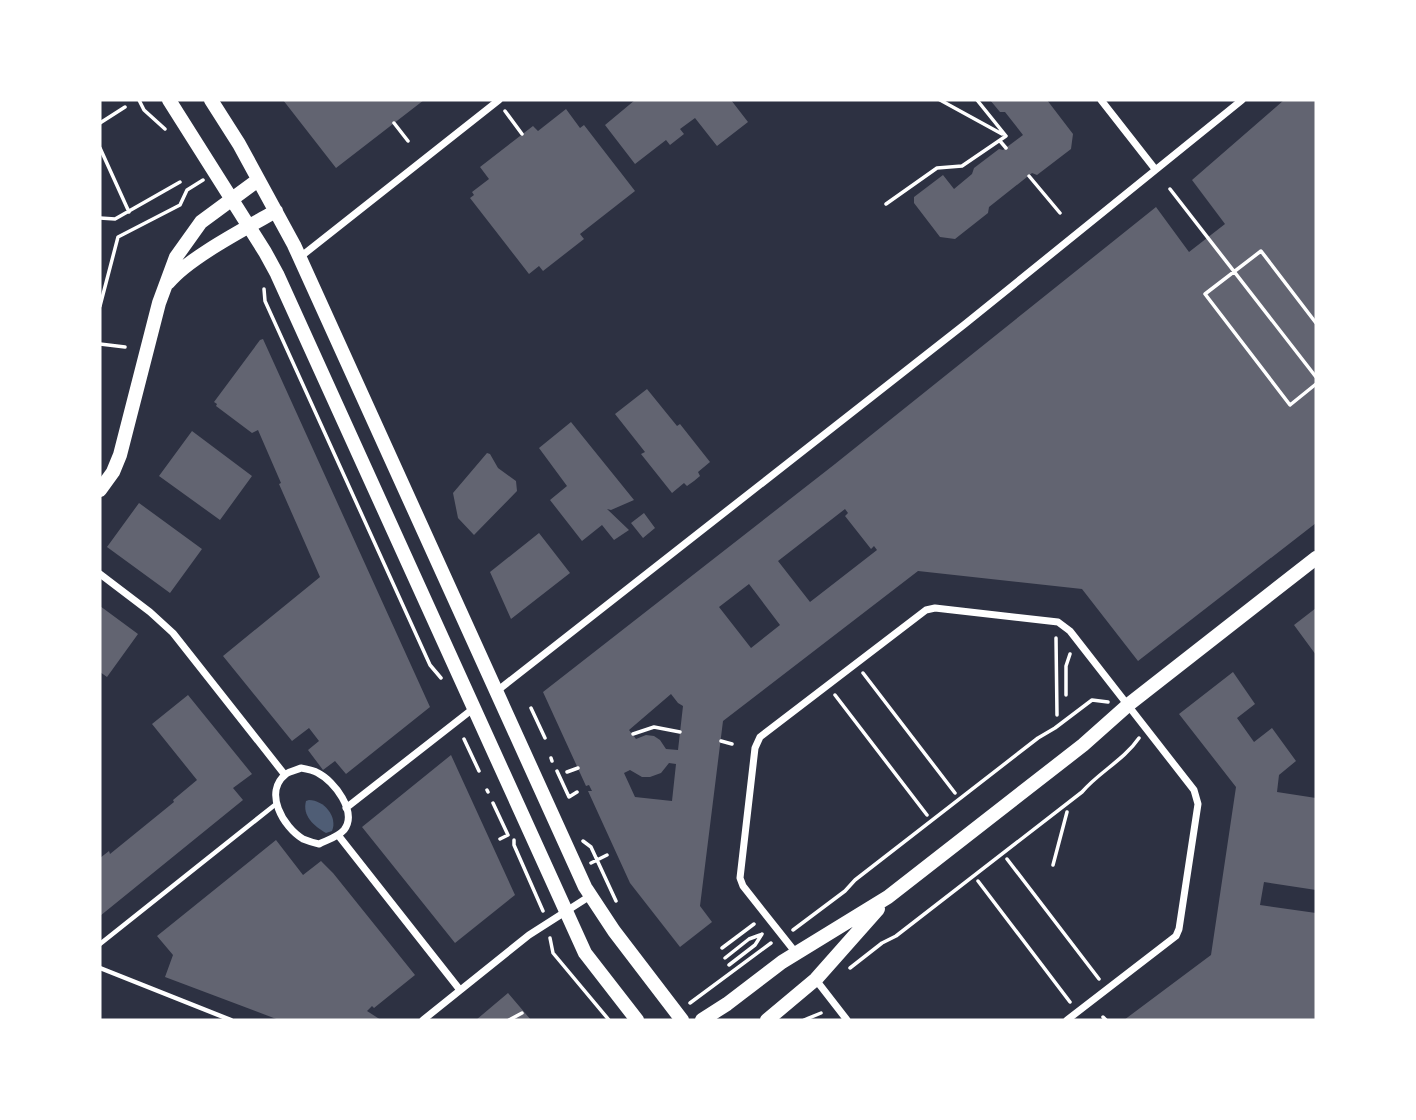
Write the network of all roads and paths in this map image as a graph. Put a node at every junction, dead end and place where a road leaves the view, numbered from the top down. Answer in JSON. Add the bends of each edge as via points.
{"nodes":[{"id":1,"x":139,"y":100,"type":"edge"},
{"id":2,"x":169,"y":100,"type":"edge"},
{"id":3,"x":211,"y":100,"type":"edge"},
{"id":4,"x":498,"y":100,"type":"edge"},
{"id":5,"x":940,"y":100,"type":"edge"},
{"id":6,"x":978,"y":100,"type":"edge"},
{"id":7,"x":1101,"y":100,"type":"edge"},
{"id":8,"x":1240,"y":101,"type":"edge"},
{"id":9,"x":125,"y":107,"type":"dead end"},
{"id":10,"x":100,"y":122,"type":"edge"},
{"id":11,"x":394,"y":123,"type":"dead end"},
{"id":12,"x":522,"y":134,"type":"dead end"},
{"id":13,"x":1006,"y":136,"type":"junction"},
{"id":14,"x":171,"y":138,"type":"dead end"},
{"id":15,"x":408,"y":141,"type":"dead end"},
{"id":16,"x":1000,"y":141,"type":"junction"},
{"id":17,"x":100,"y":148,"type":"edge"},
{"id":18,"x":1006,"y":148,"type":"dead end"},
{"id":19,"x":1155,"y":169,"type":"junction"},
{"id":20,"x":1029,"y":176,"type":"dead end"},
{"id":21,"x":258,"y":180,"type":"junction"},
{"id":22,"x":180,"y":181,"type":"dead end"},
{"id":23,"x":198,"y":184,"type":"dead end"},
{"id":24,"x":1170,"y":189,"type":"dead end"},
{"id":25,"x":232,"y":199,"type":"junction"},
{"id":26,"x":886,"y":204,"type":"dead end"},
{"id":27,"x":276,"y":211,"type":"junction"},
{"id":28,"x":130,"y":212,"type":"junction"},
{"id":29,"x":1060,"y":214,"type":"dead end"},
{"id":30,"x":100,"y":218,"type":"edge"},
{"id":31,"x":249,"y":227,"type":"junction"},
{"id":32,"x":299,"y":258,"type":"junction"},
{"id":33,"x":263,"y":282,"type":"dead end"},
{"id":34,"x":165,"y":286,"type":"junction"},
{"id":35,"x":100,"y":306,"type":"edge"},
{"id":36,"x":1316,"y":323,"type":"edge"},
{"id":37,"x":100,"y":344,"type":"edge"},
{"id":38,"x":125,"y":347,"type":"dead end"},
{"id":39,"x":1316,"y":377,"type":"edge"},
{"id":40,"x":1316,"y":384,"type":"edge"},
{"id":41,"x":100,"y":490,"type":"edge"},
{"id":42,"x":1316,"y":558,"type":"edge"},
{"id":43,"x":100,"y":574,"type":"edge"},
{"id":44,"x":1056,"y":636,"type":"dead end"},
{"id":45,"x":1070,"y":654,"type":"dead end"},
{"id":46,"x":863,"y":674,"type":"dead end"},
{"id":47,"x":448,"y":686,"type":"dead end"},
{"id":48,"x":495,"y":692,"type":"junction"},
{"id":49,"x":835,"y":695,"type":"dead end"},
{"id":50,"x":1066,"y":695,"type":"dead end"},
{"id":51,"x":1092,"y":700,"type":"dead end"},
{"id":52,"x":1128,"y":705,"type":"junction"},
{"id":53,"x":474,"y":708,"type":"junction"},
{"id":54,"x":531,"y":708,"type":"dead end"},
{"id":55,"x":1057,"y":715,"type":"dead end"},
{"id":56,"x":680,"y":732,"type":"dead end"},
{"id":57,"x":633,"y":734,"type":"dead end"},
{"id":58,"x":545,"y":738,"type":"dead end"},
{"id":59,"x":464,"y":739,"type":"dead end"},
{"id":60,"x":720,"y":741,"type":"dead end"},
{"id":61,"x":732,"y":744,"type":"dead end"},
{"id":62,"x":1131,"y":750,"type":"dead end"},
{"id":63,"x":578,"y":768,"type":"dead end"},
{"id":64,"x":479,"y":771,"type":"dead end"},
{"id":65,"x":557,"y":771,"type":"dead end"},
{"id":66,"x":568,"y":772,"type":"dead end"},
{"id":67,"x":285,"y":775,"type":"junction"},
{"id":68,"x":577,"y":792,"type":"dead end"},
{"id":69,"x":955,"y":793,"type":"dead end"},
{"id":70,"x":493,"y":803,"type":"dead end"},
{"id":71,"x":276,"y":804,"type":"junction"},
{"id":72,"x":346,"y":808,"type":"junction"},
{"id":73,"x":1067,"y":812,"type":"dead end"},
{"id":74,"x":927,"y":815,"type":"dead end"},
{"id":75,"x":338,"y":835,"type":"junction"},
{"id":76,"x":577,"y":836,"type":"dead end"},
{"id":77,"x":500,"y":839,"type":"dead end"},
{"id":78,"x":607,"y":855,"type":"dead end"},
{"id":79,"x":1007,"y":859,"type":"dead end"},
{"id":80,"x":597,"y":860,"type":"junction"},
{"id":81,"x":591,"y":863,"type":"dead end"},
{"id":82,"x":1053,"y":865,"type":"dead end"},
{"id":83,"x":978,"y":881,"type":"dead end"},
{"id":84,"x":590,"y":896,"type":"junction"},
{"id":85,"x":888,"y":897,"type":"junction"},
{"id":86,"x":619,"y":908,"type":"dead end"},
{"id":87,"x":566,"y":911,"type":"junction"},
{"id":88,"x":754,"y":924,"type":"dead end"},
{"id":89,"x":802,"y":925,"type":"dead end"},
{"id":90,"x":775,"y":940,"type":"dead end"},
{"id":91,"x":100,"y":944,"type":"edge"},
{"id":92,"x":722,"y":948,"type":"dead end"},
{"id":93,"x":553,"y":953,"type":"dead end"},
{"id":94,"x":796,"y":953,"type":"junction"},
{"id":95,"x":725,"y":958,"type":"dead end"},
{"id":96,"x":729,"y":965,"type":"dead end"},
{"id":97,"x":100,"y":968,"type":"edge"},
{"id":98,"x":841,"y":975,"type":"dead end"},
{"id":99,"x":1097,"y":977,"type":"dead end"},
{"id":100,"x":816,"y":979,"type":"junction"},
{"id":101,"x":460,"y":990,"type":"junction"},
{"id":102,"x":1068,"y":999,"type":"dead end"},
{"id":103,"x":522,"y":1013,"type":"dead end"},
{"id":104,"x":679,"y":1016,"type":"edge"},
{"id":105,"x":518,"y":1018,"type":"edge"},
{"id":106,"x":231,"y":1020,"type":"edge"},
{"id":107,"x":423,"y":1020,"type":"edge"},
{"id":108,"x":509,"y":1020,"type":"edge"},
{"id":109,"x":609,"y":1020,"type":"edge"},
{"id":110,"x":637,"y":1020,"type":"edge"},
{"id":111,"x":702,"y":1020,"type":"edge"},
{"id":112,"x":767,"y":1020,"type":"edge"},
{"id":113,"x":804,"y":1020,"type":"edge"},
{"id":114,"x":816,"y":1020,"type":"edge"},
{"id":115,"x":848,"y":1020,"type":"edge"},
{"id":116,"x":1067,"y":1020,"type":"edge"}],
"edges":[{"from":1,"to":14,"type":"path"},
{"from":2,"to":25,"type":"main road"},
{"from":3,"to":21,"type":"main road"},
{"from":4,"to":12,"type":"path"},
{"from":4,"to":32,"type":"street"},
{"from":5,"to":13,"type":"path"},
{"from":6,"to":13,"type":"path"},
{"from":7,"to":19,"type":"street"},
{"from":8,"to":19,"type":"street"},
{"from":9,"to":10,"type":"path"},
{"from":11,"to":15,"type":"path"},
{"from":13,"to":16,"type":"path"},
{"from":16,"to":18,"type":"path"},
{"from":16,"to":26,"type":"path","via":[[962,166],[937,168]]},
{"from":17,"to":28,"type":"path"},
{"from":19,"to":48,"type":"street"},
{"from":20,"to":29,"type":"path"},
{"from":21,"to":25,"type":"main road"},
{"from":21,"to":27,"type":"main road"},
{"from":22,"to":28,"type":"path"},
{"from":23,"to":35,"type":"path","via":[[187,190],[180,205],[118,237]]},
{"from":24,"to":39,"type":"path"},
{"from":25,"to":31,"type":"main road"},
{"from":25,"to":34,"type":"main road","via":[[192,233]]},
{"from":27,"to":31,"type":"main road"},
{"from":27,"to":32,"type":"main road"},
{"from":28,"to":30,"type":"path","via":[[116,219]]},
{"from":31,"to":34,"type":"main road","via":[[176,273]]},
{"from":31,"to":53,"type":"main road","via":[[277,274]]},
{"from":32,"to":48,"type":"main road"},
{"from":33,"to":47,"type":"path","via":[[265,301],[424,652]]},
{"from":34,"to":41,"type":"main road","via":[[120,455]]},
{"from":36,"to":40,"type":"path","via":[[1261,251],[1205,295],[1290,405]]},
{"from":37,"to":38,"type":"path"},
{"from":42,"to":52,"type":"main road"},
{"from":43,"to":67,"type":"street","via":[[173,633]]},
{"from":44,"to":55,"type":"path"},
{"from":45,"to":50,"type":"path"},
{"from":46,"to":69,"type":"path"},
{"from":48,"to":53,"type":"main road"},
{"from":48,"to":84,"type":"main road"},
{"from":49,"to":74,"type":"path"},
{"from":51,"to":89,"type":"path"},
{"from":52,"to":85,"type":"main road"},
{"from":52,"to":94,"type":"street","via":[[1063,624],[935,608],[919,614],[756,744],[740,877]]},
{"from":52,"to":116,"type":"street","via":[[1197,796],[1179,929],[1171,941]]},
{"from":53,"to":72,"type":"street"},
{"from":53,"to":87,"type":"main road"},
{"from":54,"to":58,"type":"path"},
{"from":56,"to":57,"type":"path","via":[[654,727]]},
{"from":59,"to":64,"type":"path"},
{"from":60,"to":61,"type":"path"},
{"from":62,"to":98,"type":"path","via":[[1012,847]]},
{"from":63,"to":66,"type":"path"},
{"from":65,"to":68,"type":"path","via":[[569,797]]},
{"from":67,"to":71,"type":"street","via":[[276,789]]},
{"from":67,"to":72,"type":"street","via":[[302,768],[317,772],[332,783]]},
{"from":70,"to":77,"type":"path","via":[[508,835]]},
{"from":71,"to":75,"type":"street","via":[[290,828],[304,839],[319,844]]},
{"from":71,"to":91,"type":"lane"},
{"from":72,"to":75,"type":"street","via":[[349,818]]},
{"from":73,"to":82,"type":"path"},
{"from":75,"to":101,"type":"street"},
{"from":76,"to":80,"type":"path","via":[[591,847]]},
{"from":78,"to":80,"type":"path"},
{"from":79,"to":99,"type":"path"},
{"from":80,"to":81,"type":"path"},
{"from":80,"to":86,"type":"path"},
{"from":83,"to":102,"type":"path"},
{"from":84,"to":87,"type":"street"},
{"from":84,"to":104,"type":"main road"},
{"from":85,"to":94,"type":"main road"},
{"from":85,"to":100,"type":"main road"},
{"from":87,"to":101,"type":"street"},
{"from":87,"to":110,"type":"main road","via":[[585,953]]},
{"from":88,"to":92,"type":"path"},
{"from":90,"to":104,"type":"path"},
{"from":93,"to":109,"type":"path"},
{"from":94,"to":111,"type":"main road"},
{"from":95,"to":96,"type":"path","via":[[761,935],[755,946]]},
{"from":97,"to":106,"type":"lane"},
{"from":100,"to":112,"type":"main road"},
{"from":100,"to":115,"type":"street"},
{"from":101,"to":107,"type":"street"},
{"from":103,"to":105,"type":"path"},
{"from":105,"to":108,"type":"path"},
{"from":113,"to":114,"type":"path","via":[[821,1012]]}]}
